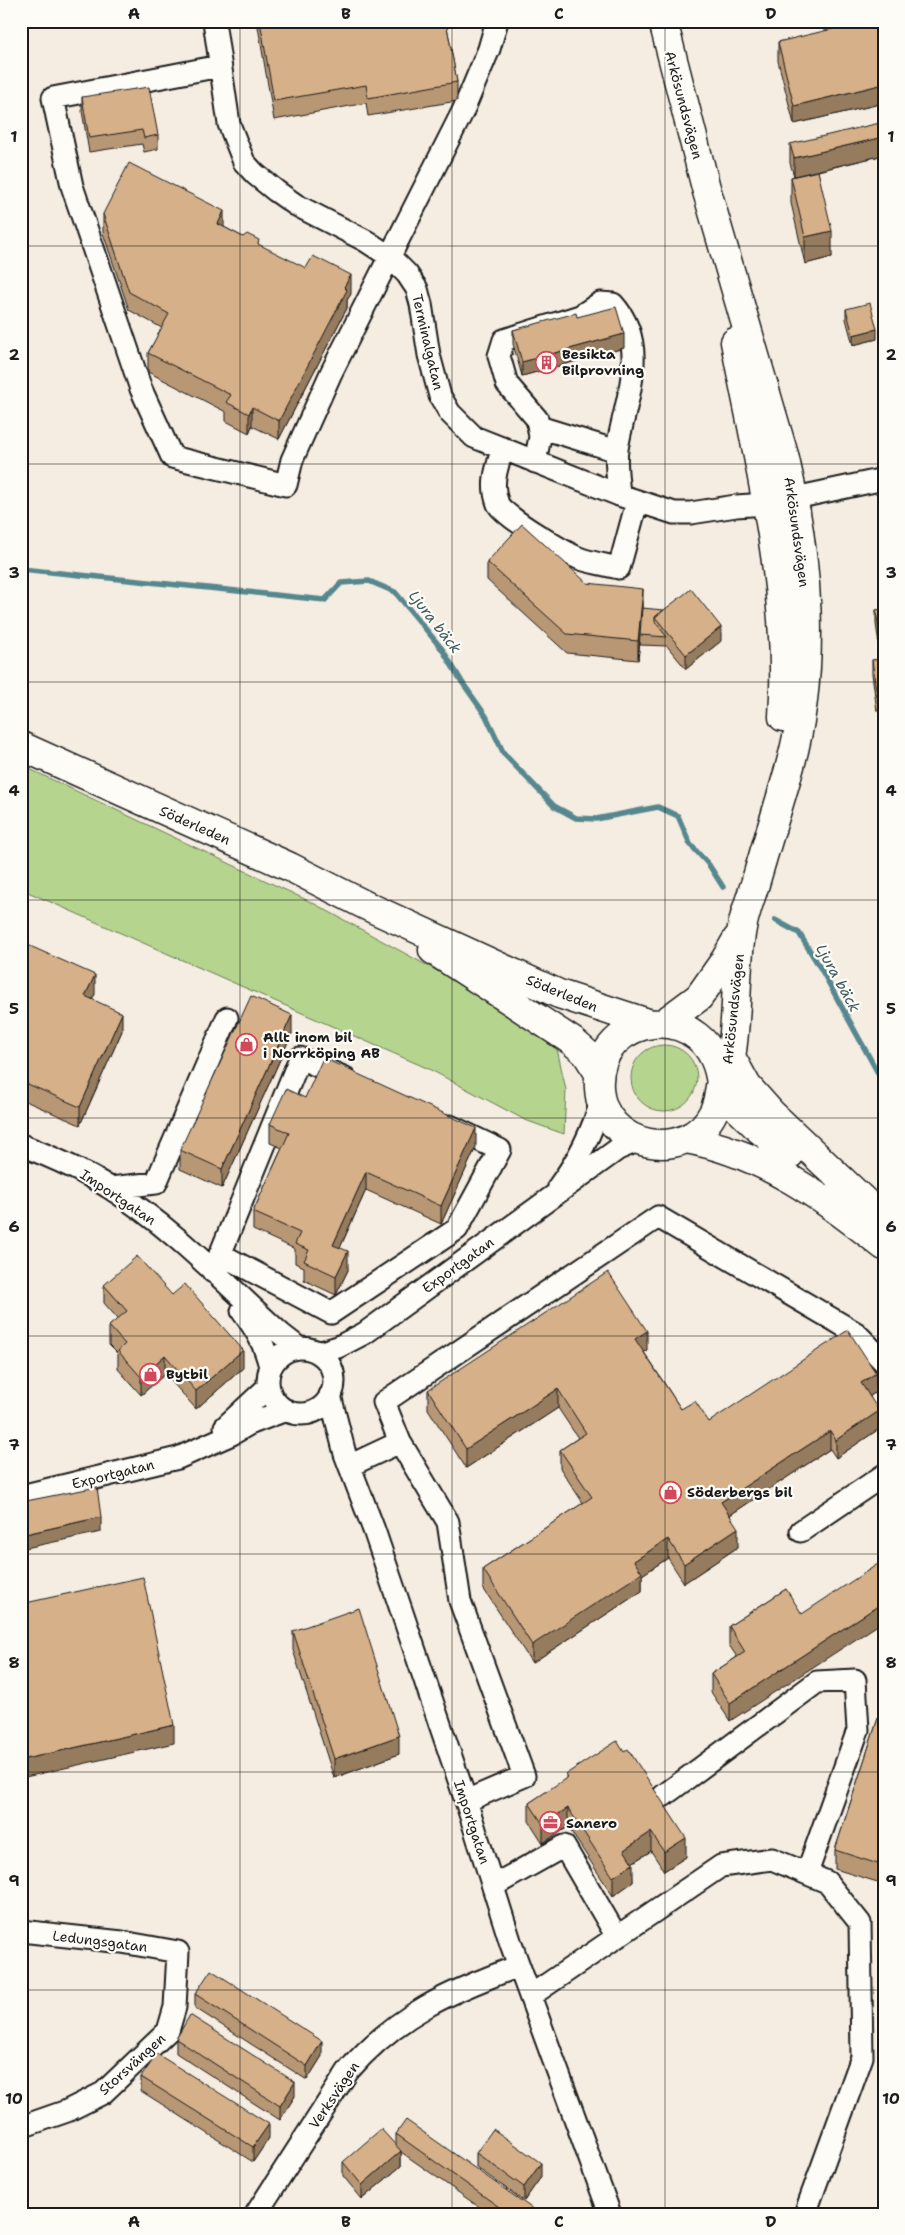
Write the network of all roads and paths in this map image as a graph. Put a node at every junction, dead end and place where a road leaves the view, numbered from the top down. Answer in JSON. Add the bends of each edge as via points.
{"nodes":[{"id":1,"x":214,"y":21,"type":"edge"},
{"id":2,"x":497,"y":21,"type":"edge"},
{"id":3,"x":663,"y":21,"type":"edge"},
{"id":4,"x":220,"y":66,"type":"junction"},
{"id":5,"x":706,"y":188,"type":"junction"},
{"id":6,"x":389,"y":256,"type":"junction"},
{"id":7,"x":540,"y":427,"type":"junction"},
{"id":8,"x":503,"y":448,"type":"junction"},
{"id":9,"x":617,"y":451,"type":"junction"},
{"id":10,"x":535,"y":462,"type":"junction"},
{"id":11,"x":884,"y":479,"type":"edge"},
{"id":12,"x":628,"y":498,"type":"junction"},
{"id":13,"x":795,"y":499,"type":"junction"},
{"id":14,"x":767,"y":504,"type":"junction"},
{"id":15,"x":21,"y":746,"type":"edge"},
{"id":16,"x":772,"y":824,"type":"junction"},
{"id":17,"x":367,"y":906,"type":"junction"},
{"id":18,"x":741,"y":932,"type":"junction"},
{"id":19,"x":227,"y":1018,"type":"dead end"},
{"id":20,"x":657,"y":1023,"type":"junction"},
{"id":21,"x":731,"y":1057,"type":"junction"},
{"id":22,"x":604,"y":1062,"type":"junction"},
{"id":23,"x":361,"y":1086,"type":"edge"},
{"id":24,"x":720,"y":1088,"type":"junction"},
{"id":25,"x":601,"y":1101,"type":"junction"},
{"id":26,"x":431,"y":1118,"type":"edge"},
{"id":27,"x":686,"y":1139,"type":"junction"},
{"id":28,"x":637,"y":1140,"type":"junction"},
{"id":29,"x":21,"y":1144,"type":"edge"},
{"id":30,"x":110,"y":1188,"type":"junction"},
{"id":31,"x":551,"y":1197,"type":"junction"},
{"id":32,"x":884,"y":1222,"type":"edge"},
{"id":33,"x":884,"y":1246,"type":"edge"},
{"id":34,"x":213,"y":1263,"type":"junction"},
{"id":35,"x":365,"y":1333,"type":"junction"},
{"id":36,"x":308,"y":1350,"type":"junction"},
{"id":37,"x":884,"y":1362,"type":"edge"},
{"id":38,"x":333,"y":1373,"type":"junction"},
{"id":39,"x":269,"y":1377,"type":"junction"},
{"id":40,"x":330,"y":1395,"type":"junction"},
{"id":41,"x":295,"y":1412,"type":"junction"},
{"id":42,"x":400,"y":1442,"type":"junction"},
{"id":43,"x":202,"y":1447,"type":"junction"},
{"id":44,"x":348,"y":1460,"type":"junction"},
{"id":45,"x":884,"y":1475,"type":"edge"},
{"id":46,"x":21,"y":1496,"type":"edge"},
{"id":47,"x":801,"y":1531,"type":"dead end"},
{"id":48,"x":663,"y":1796,"type":"dead end"},
{"id":49,"x":466,"y":1801,"type":"junction"},
{"id":50,"x":806,"y":1873,"type":"junction"},
{"id":51,"x":493,"y":1886,"type":"junction"},
{"id":52,"x":21,"y":1931,"type":"edge"},
{"id":53,"x":617,"y":1937,"type":"junction"},
{"id":54,"x":178,"y":1952,"type":"joint"},
{"id":55,"x":519,"y":1966,"type":"junction"},
{"id":56,"x":530,"y":1996,"type":"junction"},
{"id":57,"x":21,"y":2127,"type":"edge"},
{"id":58,"x":256,"y":2214,"type":"edge"},
{"id":59,"x":610,"y":2214,"type":"edge"},
{"id":60,"x":805,"y":2214,"type":"edge"}],
"edges":[{"from":1,"to":4,"type":"street","name":"Terminalgatan"},
{"from":2,"to":6,"type":"street","via":[[489,49],[462,111]]},
{"from":3,"to":5,"type":"main road","name":"Arkösundsvägen"},
{"from":4,"to":6,"type":"street","name":"Terminalgatan","via":[[229,124],[241,154],[255,174],[296,205]]},
{"from":4,"to":6,"type":"street","via":[[53,98],[72,186],[141,389],[172,457],[286,485],[292,460],[331,373]]},
{"from":5,"to":13,"type":"main road","name":"Arkösundsvägen"},
{"from":5,"to":14,"type":"main road","name":"Arkösundsvägen"},
{"from":6,"to":8,"type":"street","name":"Terminalgatan","via":[[417,289],[433,376],[450,413],[474,437]]},
{"from":7,"to":9,"type":"street"},
{"from":7,"to":9,"type":"street","via":[[507,384],[499,356],[504,340],[580,316],[600,303],[613,304],[624,317],[632,338],[634,366]]},
{"from":7,"to":10,"type":"street","via":[[540,446]]},
{"from":8,"to":10,"type":"street","name":"Terminalgatan"},
{"from":8,"to":12,"type":"street","via":[[494,474],[499,506],[513,520],[580,559],[619,568]]},
{"from":9,"to":12,"type":"street"},
{"from":10,"to":12,"type":"street","name":"Terminalgatan"},
{"from":11,"to":13,"type":"street","name":"Terminalgatan"},
{"from":12,"to":14,"type":"street","name":"Terminalgatan","via":[[674,513]]},
{"from":13,"to":14,"type":"street","name":"Terminalgatan"},
{"from":13,"to":16,"type":"main road","name":"Arkösundsvägen","via":[[806,608],[802,712],[791,764]]},
{"from":14,"to":16,"type":"main road","name":"Arkösundsvägen","via":[[785,644],[781,746]]},
{"from":15,"to":17,"type":"main road","name":"Söderleden"},
{"from":16,"to":18,"type":"main road","name":"Arkösundsvägen"},
{"from":17,"to":20,"type":"main road","name":"Söderleden","via":[[560,994]]},
{"from":17,"to":22,"type":"main road","name":"Söderleden","via":[[423,944],[558,1011],[595,1036]]},
{"from":18,"to":20,"type":"main road","name":"Arkösundsvägen","via":[[699,997]]},
{"from":18,"to":21,"type":"main road","name":"Arkösundsvägen"},
{"from":19,"to":30,"type":"street","via":[[156,1183]]},
{"from":20,"to":22,"type":"main road","via":[[634,1028],[619,1038]]},
{"from":20,"to":24,"type":"main road","via":[[689,1030],[708,1047],[715,1059]]},
{"from":21,"to":24,"type":"main road","name":"Arkösundsvägen"},
{"from":21,"to":32,"type":"main road","via":[[747,1086],[772,1114]]},
{"from":22,"to":25,"type":"main road"},
{"from":23,"to":34,"type":"street","via":[[300,1058]]},
{"from":24,"to":27,"type":"main road","via":[[712,1114],[697,1132]]},
{"from":24,"to":32,"type":"main road","via":[[778,1145]]},
{"from":25,"to":28,"type":"main road","via":[[614,1125]]},
{"from":25,"to":31,"type":"street","name":"Exportgatan","via":[[585,1146]]},
{"from":26,"to":34,"type":"street","via":[[500,1150],[457,1229],[331,1313]]},
{"from":27,"to":28,"type":"main road","via":[[662,1145]]},
{"from":27,"to":33,"type":"main road","via":[[728,1149],[787,1176]]},
{"from":28,"to":31,"type":"street","name":"Exportgatan","via":[[626,1144]]},
{"from":29,"to":30,"type":"street","name":"Importgatan"},
{"from":30,"to":34,"type":"street","name":"Importgatan"},
{"from":31,"to":35,"type":"street","name":"Exportgatan"},
{"from":34,"to":36,"type":"street","name":"Importgatan","via":[[281,1334]]},
{"from":34,"to":39,"type":"street","name":"Importgatan","via":[[256,1328],[266,1350]]},
{"from":35,"to":36,"type":"street","name":"Exportgatan","via":[[338,1347]]},
{"from":35,"to":38,"type":"street","name":"Exportgatan"},
{"from":36,"to":38,"type":"street","via":[[327,1362]]},
{"from":36,"to":39,"type":"street","via":[[282,1353]]},
{"from":37,"to":42,"type":"street","via":[[856,1333],[658,1218],[384,1402]]},
{"from":38,"to":40,"type":"street"},
{"from":39,"to":41,"type":"street","via":[[271,1396],[277,1404]]},
{"from":39,"to":43,"type":"street","name":"Exportgatan","via":[[242,1413]]},
{"from":40,"to":41,"type":"street","via":[[320,1408]]},
{"from":40,"to":44,"type":"street","name":"Importgatan"},
{"from":41,"to":43,"type":"street","name":"Exportgatan","via":[[268,1415]]},
{"from":41,"to":44,"type":"street","name":"Importgatan","via":[[322,1428]]},
{"from":42,"to":44,"type":"street"},
{"from":42,"to":49,"type":"street","via":[[448,1522],[460,1601],[524,1776]]},
{"from":43,"to":46,"type":"street","name":"Exportgatan","via":[[178,1458]]},
{"from":44,"to":49,"type":"street","name":"Importgatan"},
{"from":45,"to":47,"type":"street"},
{"from":48,"to":50,"type":"street","via":[[817,1682],[855,1680],[858,1730]]},
{"from":49,"to":51,"type":"street","name":"Importgatan"},
{"from":50,"to":53,"type":"street","via":[[772,1858],[721,1866]]},
{"from":50,"to":60,"type":"street","via":[[827,1882],[860,1923],[862,2056]]},
{"from":51,"to":53,"type":"street","via":[[564,1846]]},
{"from":51,"to":55,"type":"street","name":"Importgatan"},
{"from":52,"to":54,"type":"street","name":"Ledungsgatan"},
{"from":53,"to":56,"type":"street"},
{"from":54,"to":57,"type":"street","name":"Storsvängen","via":[[175,2007],[168,2031],[103,2093],[67,2111]]},
{"from":55,"to":56,"type":"street","name":"Importgatan"},
{"from":55,"to":58,"type":"street","name":"Verksvägen","via":[[417,2010],[366,2050],[348,2071]]},
{"from":56,"to":59,"type":"street","name":"Importgatan"}]}
